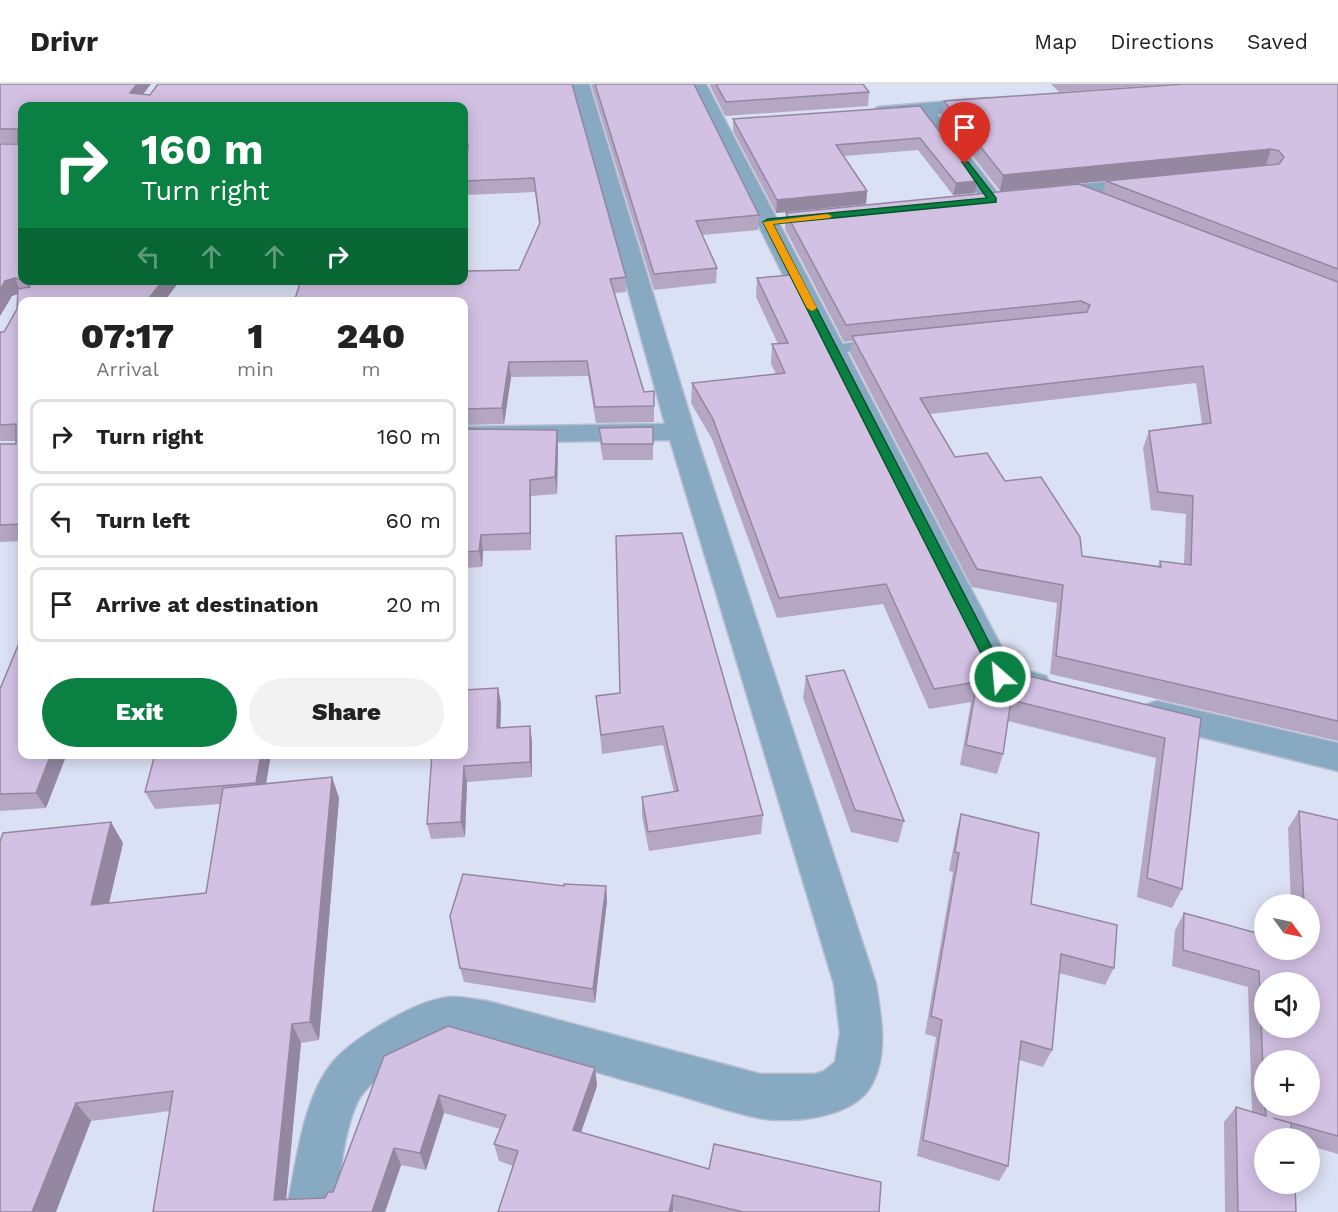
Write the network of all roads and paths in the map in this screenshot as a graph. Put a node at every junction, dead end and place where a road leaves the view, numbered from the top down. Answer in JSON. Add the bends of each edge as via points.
{"nodes":[{"id":1,"x":580,"y":84,"type":"edge"},
{"id":2,"x":698,"y":84,"type":"edge"},
{"id":3,"x":939,"y":92,"type":"dead end"},
{"id":4,"x":1010,"y":103,"type":"edge"},
{"id":5,"x":952,"y":107,"type":"junction"},
{"id":6,"x":924,"y":109,"type":"junction"},
{"id":7,"x":855,"y":114,"type":"edge"},
{"id":8,"x":1174,"y":181,"type":"edge"},
{"id":9,"x":1071,"y":191,"type":"junction"},
{"id":10,"x":993,"y":200,"type":"junction"},
{"id":11,"x":1104,"y":204,"type":"edge"},
{"id":12,"x":934,"y":206,"type":"edge"},
{"id":13,"x":891,"y":343,"type":"edge"},
{"id":14,"x":833,"y":349,"type":"junction"},
{"id":15,"x":681,"y":432,"type":"junction"},
{"id":16,"x":468,"y":435,"type":"edge"},
{"id":17,"x":1059,"y":691,"type":"edge"},
{"id":18,"x":1128,"y":707,"type":"edge"},
{"id":19,"x":1338,"y":757,"type":"edge"},
{"id":20,"x":310,"y":1212,"type":"edge"}],
"edges":[{"from":1,"to":15,"type":"street"},
{"from":2,"to":14,"type":"street","via":[[729,124],[780,221]]},
{"from":3,"to":5,"type":"street"},
{"from":4,"to":5,"type":"street"},
{"from":5,"to":6,"type":"street"},
{"from":6,"to":7,"type":"street"},
{"from":6,"to":10,"type":"street"},
{"from":8,"to":9,"type":"street"},
{"from":9,"to":10,"type":"street"},
{"from":9,"to":11,"type":"lane"},
{"from":10,"to":12,"type":"street"},
{"from":13,"to":14,"type":"lane"},
{"from":14,"to":17,"type":"street","via":[[1000,677]]},
{"from":15,"to":16,"type":"street"},
{"from":15,"to":20,"type":"street","via":[[855,984],[862,1033],[855,1073],[837,1089],[815,1096],[760,1096],[487,1021],[449,1017],[408,1033],[362,1062],[342,1085],[330,1116]]},
{"from":18,"to":19,"type":"street"}]}
